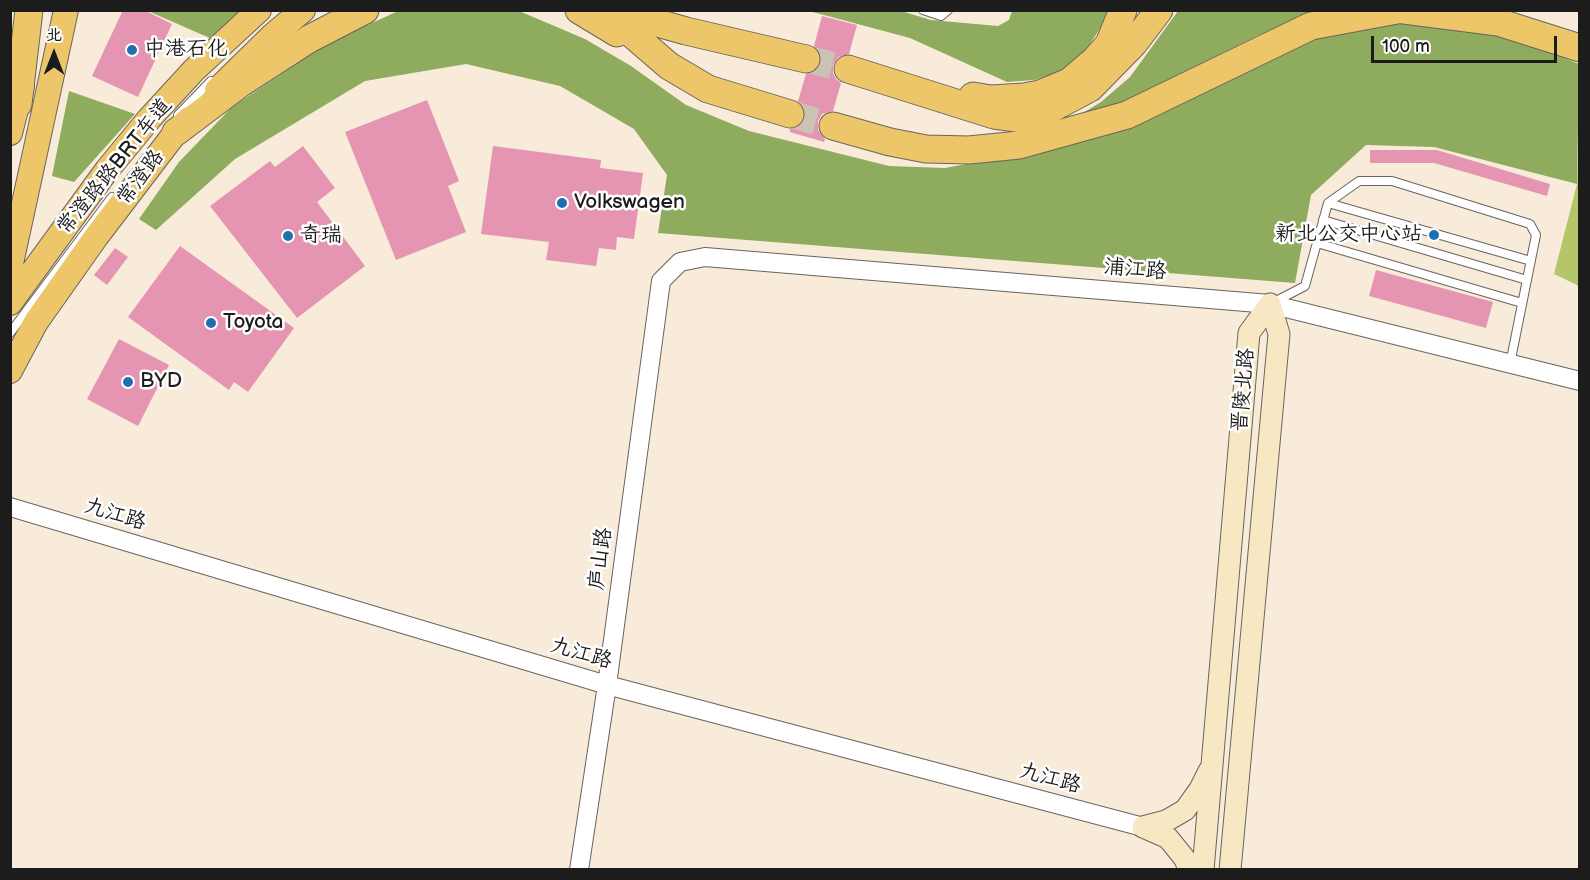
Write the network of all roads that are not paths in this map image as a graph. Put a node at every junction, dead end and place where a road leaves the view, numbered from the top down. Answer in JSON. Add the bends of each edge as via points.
{"nodes":[{"id":1,"x":29,"y":10,"type":"edge"},
{"id":2,"x":41,"y":10,"type":"edge"},
{"id":3,"x":66,"y":10,"type":"edge"},
{"id":4,"x":270,"y":10,"type":"edge"},
{"id":5,"x":303,"y":10,"type":"edge"},
{"id":6,"x":365,"y":10,"type":"edge"},
{"id":7,"x":579,"y":10,"type":"edge"},
{"id":8,"x":604,"y":10,"type":"edge"},
{"id":9,"x":630,"y":10,"type":"edge"},
{"id":10,"x":664,"y":10,"type":"edge"},
{"id":11,"x":923,"y":10,"type":"edge"},
{"id":12,"x":948,"y":10,"type":"edge"},
{"id":13,"x":1124,"y":10,"type":"edge"},
{"id":14,"x":1159,"y":10,"type":"edge"},
{"id":15,"x":1172,"y":10,"type":"edge"},
{"id":16,"x":1397,"y":10,"type":"edge"},
{"id":17,"x":1404,"y":10,"type":"edge"},
{"id":18,"x":1525,"y":10,"type":"edge"},
{"id":19,"x":265,"y":22,"type":"edge"},
{"id":20,"x":1580,"y":36,"type":"edge"},
{"id":21,"x":732,"y":42,"type":"junction"},
{"id":22,"x":1580,"y":48,"type":"edge"},
{"id":23,"x":806,"y":59,"type":"tunnel mouth"},
{"id":24,"x":214,"y":64,"type":"dead end"},
{"id":25,"x":669,"y":66,"type":"junction"},
{"id":26,"x":848,"y":69,"type":"tunnel mouth"},
{"id":27,"x":217,"y":75,"type":"dead end"},
{"id":28,"x":197,"y":80,"type":"dead end"},
{"id":29,"x":891,"y":82,"type":"junction"},
{"id":30,"x":14,"y":103,"type":"edge"},
{"id":31,"x":790,"y":114,"type":"tunnel mouth"},
{"id":32,"x":833,"y":126,"type":"tunnel mouth"},
{"id":33,"x":173,"y":128,"type":"junction"},
{"id":34,"x":10,"y":133,"type":"edge"},
{"id":35,"x":926,"y":148,"type":"junction"},
{"id":36,"x":116,"y":192,"type":"dead end"},
{"id":37,"x":1328,"y":203,"type":"junction"},
{"id":38,"x":1323,"y":220,"type":"junction"},
{"id":39,"x":1317,"y":243,"type":"junction"},
{"id":40,"x":1531,"y":261,"type":"junction"},
{"id":41,"x":680,"y":262,"type":"joint"},
{"id":42,"x":10,"y":268,"type":"edge"},
{"id":43,"x":1527,"y":280,"type":"junction"},
{"id":44,"x":10,"y":303,"type":"edge"},
{"id":45,"x":1522,"y":303,"type":"junction"},
{"id":46,"x":1270,"y":304,"type":"junction"},
{"id":47,"x":10,"y":314,"type":"edge"},
{"id":48,"x":10,"y":333,"type":"edge"},
{"id":49,"x":1510,"y":364,"type":"junction"},
{"id":50,"x":10,"y":371,"type":"edge"},
{"id":51,"x":1580,"y":381,"type":"edge"},
{"id":52,"x":10,"y":507,"type":"edge"},
{"id":53,"x":607,"y":685,"type":"junction"},
{"id":54,"x":1213,"y":765,"type":"junction"},
{"id":55,"x":1143,"y":827,"type":"junction"},
{"id":56,"x":579,"y":870,"type":"edge"},
{"id":57,"x":1189,"y":870,"type":"edge"},
{"id":58,"x":1203,"y":870,"type":"edge"},
{"id":59,"x":1230,"y":870,"type":"edge"}],
"edges":[{"from":1,"to":30,"type":"highway"},
{"from":2,"to":30,"type":"main road"},
{"from":3,"to":42,"type":"main road"},
{"from":4,"to":24,"type":"lane"},
{"from":5,"to":33,"type":"main road","name":"常澄路"},
{"from":6,"to":33,"type":"highway","via":[[309,39]]},
{"from":7,"to":25,"type":"highway"},
{"from":8,"to":25,"type":"highway"},
{"from":9,"to":21,"type":"highway","via":[[640,18]]},
{"from":10,"to":21,"type":"highway"},
{"from":11,"to":12,"type":"lane","via":[[941,16]]},
{"from":13,"to":29,"type":"highway","via":[[1109,44],[1095,60],[1069,82],[1040,94],[991,99]]},
{"from":14,"to":29,"type":"highway","via":[[1134,44],[1090,88],[1043,112],[1017,117],[994,115]]},
{"from":15,"to":35,"type":"highway","via":[[1120,77],[1076,111],[1045,124],[971,144]]},
{"from":16,"to":35,"type":"highway","via":[[1311,26],[1127,115],[1019,145],[969,150]]},
{"from":17,"to":22,"type":"highway","via":[[1498,22]]},
{"from":18,"to":20,"type":"highway"},
{"from":19,"to":44,"type":"main road","name":"常澄路","via":[[194,70],[149,119]]},
{"from":21,"to":23,"type":"highway"},
{"from":25,"to":31,"type":"highway","via":[[708,88]]},
{"from":26,"to":29,"type":"highway"},
{"from":27,"to":33,"type":"lane","name":"常澄路路BRT车道"},
{"from":28,"to":47,"type":"lane","via":[[156,120]]},
{"from":30,"to":34,"type":"main road"},
{"from":32,"to":35,"type":"highway"},
{"from":33,"to":50,"type":"main road","name":"常澄路","via":[[36,322]]},
{"from":36,"to":48,"type":"lane","name":"常澄路路BRT车道"},
{"from":37,"to":38,"type":"lane"},
{"from":37,"to":40,"type":"lane"},
{"from":37,"to":40,"type":"lane","via":[[1359,182],[1392,182],[1530,224],[1536,235]]},
{"from":38,"to":39,"type":"lane"},
{"from":38,"to":43,"type":"lane"},
{"from":39,"to":45,"type":"lane"},
{"from":39,"to":46,"type":"lane","via":[[1305,286]]},
{"from":40,"to":43,"type":"lane"},
{"from":41,"to":46,"type":"street","name":"浦江路","via":[[705,257]]},
{"from":41,"to":53,"type":"street","name":"庐山路","via":[[662,281]]},
{"from":43,"to":45,"type":"lane"},
{"from":45,"to":49,"type":"lane"},
{"from":46,"to":49,"type":"street","name":"浦江路"},
{"from":46,"to":54,"type":"main road","name":"晋陵北路","via":[[1249,333]]},
{"from":46,"to":59,"type":"main road","name":"晋陵北路","via":[[1279,334]]},
{"from":49,"to":51,"type":"street","name":"浦江路"},
{"from":52,"to":53,"type":"street","name":"九江路"},
{"from":53,"to":55,"type":"street","name":"九江路"},
{"from":53,"to":56,"type":"street","name":"庐山路"},
{"from":54,"to":55,"type":"main road","via":[[1185,810],[1166,821]]},
{"from":54,"to":58,"type":"main road","name":"晋陵北路"},
{"from":55,"to":57,"type":"main road","via":[[1168,838]]}]}
